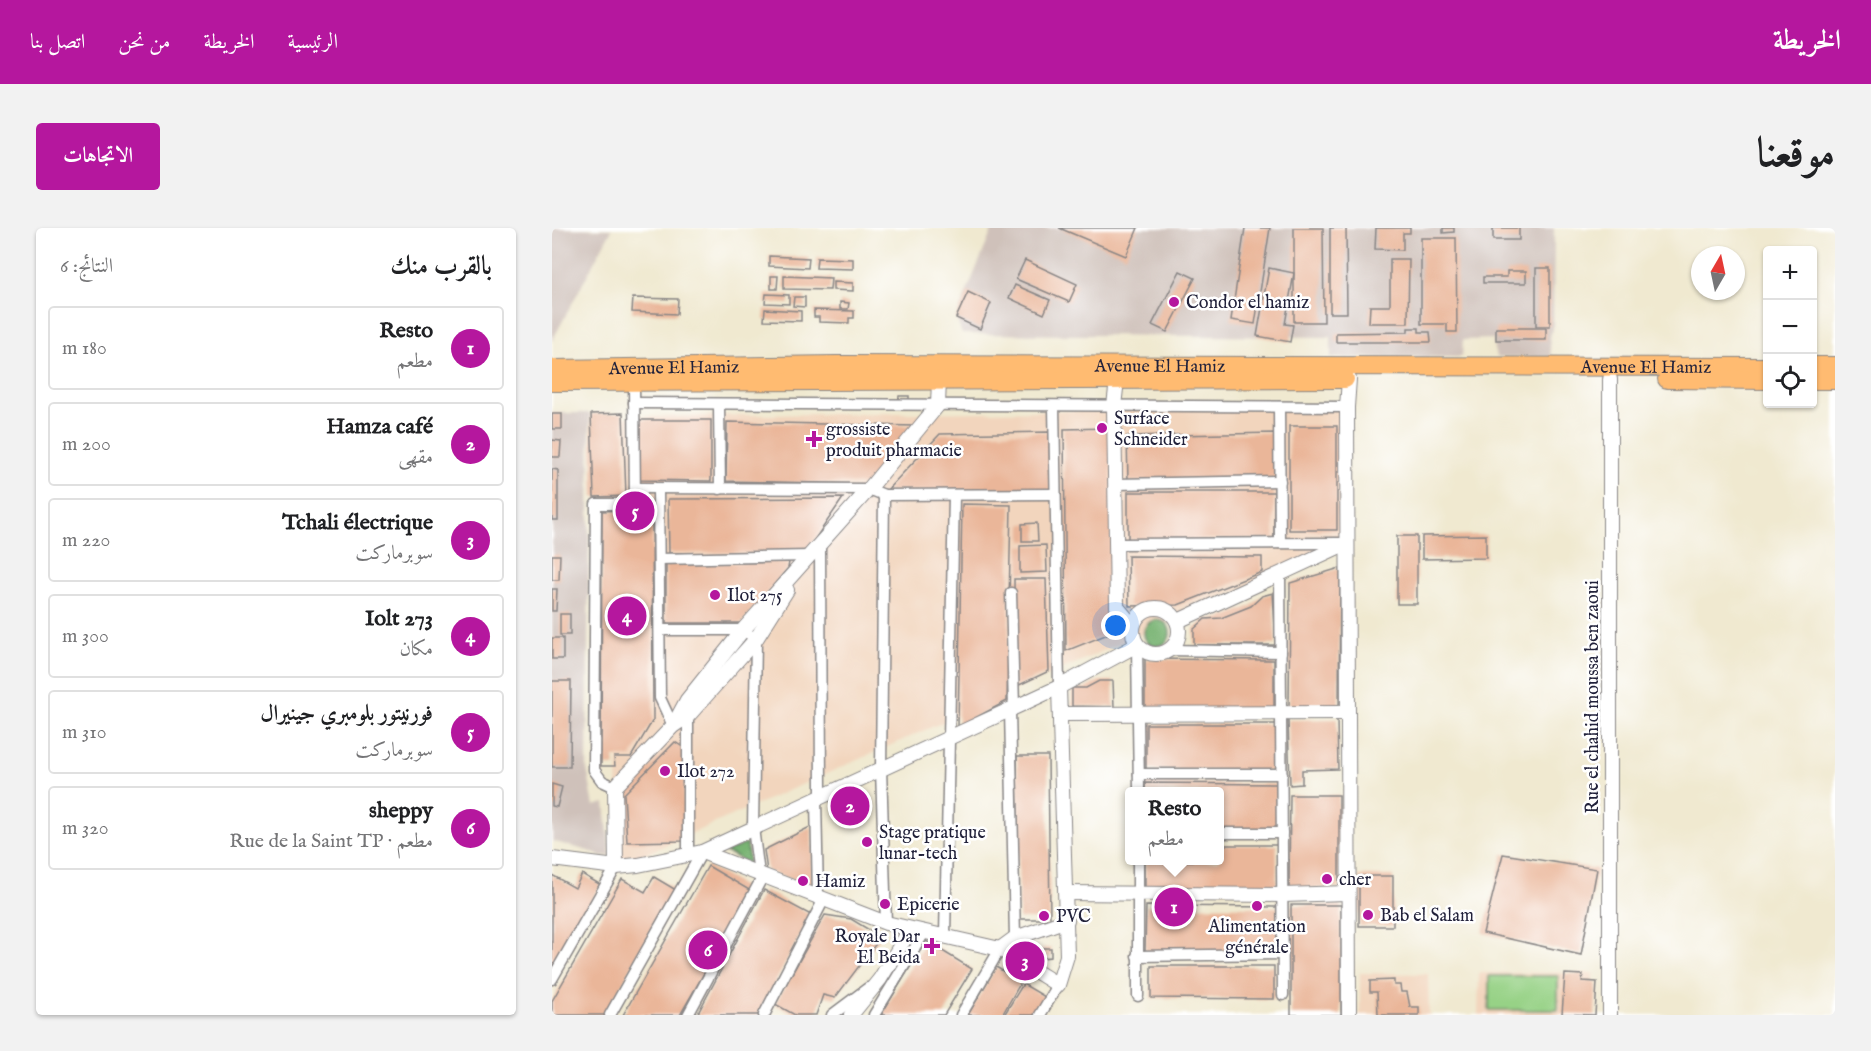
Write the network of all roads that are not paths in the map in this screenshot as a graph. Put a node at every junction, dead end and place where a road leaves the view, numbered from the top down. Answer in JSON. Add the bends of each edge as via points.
{"nodes":[{"id":1,"x":1763,"y":366,"type":"edge"},
{"id":2,"x":1817,"y":366,"type":"edge"},
{"id":3,"x":1835,"y":366,"type":"edge"},
{"id":4,"x":552,"y":369,"type":"edge"},
{"id":5,"x":1349,"y":379,"type":"junction"},
{"id":6,"x":1610,"y":379,"type":"junction"},
{"id":7,"x":939,"y":380,"type":"junction"},
{"id":8,"x":1117,"y":380,"type":"junction"},
{"id":9,"x":1763,"y":380,"type":"edge"},
{"id":10,"x":1817,"y":380,"type":"edge"},
{"id":11,"x":1835,"y":380,"type":"edge"},
{"id":12,"x":552,"y":382,"type":"edge"},
{"id":13,"x":634,"y":382,"type":"junction"},
{"id":14,"x":634,"y":403,"type":"junction"},
{"id":15,"x":719,"y":404,"type":"junction"},
{"id":16,"x":938,"y":405,"type":"junction"},
{"id":17,"x":1054,"y":406,"type":"junction"},
{"id":18,"x":1114,"y":406,"type":"junction"},
{"id":19,"x":1279,"y":407,"type":"junction"},
{"id":20,"x":1347,"y":407,"type":"junction"},
{"id":21,"x":1280,"y":481,"type":"junction"},
{"id":22,"x":1115,"y":484,"type":"junction"},
{"id":23,"x":635,"y":489,"type":"junction"},
{"id":24,"x":658,"y":489,"type":"junction"},
{"id":25,"x":720,"y":489,"type":"junction"},
{"id":26,"x":869,"y":489,"type":"junction"},
{"id":27,"x":1054,"y":494,"type":"junction"},
{"id":28,"x":884,"y":495,"type":"junction"},
{"id":29,"x":954,"y":495,"type":"junction"},
{"id":30,"x":820,"y":543,"type":"junction"},
{"id":31,"x":1280,"y":543,"type":"junction"},
{"id":32,"x":1347,"y":543,"type":"junction"},
{"id":33,"x":1116,"y":544,"type":"junction"},
{"id":34,"x":810,"y":556,"type":"junction"},
{"id":35,"x":659,"y":559,"type":"junction"},
{"id":36,"x":1280,"y":573,"type":"junction"},
{"id":37,"x":1011,"y":593,"type":"dead end"},
{"id":38,"x":1178,"y":621,"type":"junction"},
{"id":39,"x":1133,"y":626,"type":"junction"},
{"id":40,"x":660,"y":630,"type":"junction"},
{"id":41,"x":743,"y":630,"type":"junction"},
{"id":42,"x":756,"y":639,"type":"junction"},
{"id":43,"x":1137,"y":645,"type":"junction"},
{"id":44,"x":1169,"y":650,"type":"junction"},
{"id":45,"x":1281,"y":652,"type":"junction"},
{"id":46,"x":1059,"y":687,"type":"junction"},
{"id":47,"x":1012,"y":709,"type":"junction"},
{"id":48,"x":1139,"y":713,"type":"junction"},
{"id":49,"x":1347,"y":713,"type":"junction"},
{"id":50,"x":1061,"y":714,"type":"junction"},
{"id":51,"x":1281,"y":714,"type":"junction"},
{"id":52,"x":688,"y":716,"type":"junction"},
{"id":53,"x":673,"y":726,"type":"junction"},
{"id":54,"x":949,"y":739,"type":"junction"},
{"id":55,"x":881,"y":770,"type":"junction"},
{"id":56,"x":1139,"y":774,"type":"junction"},
{"id":57,"x":1282,"y":774,"type":"junction"},
{"id":58,"x":1139,"y":787,"type":"edge"},
{"id":59,"x":615,"y":788,"type":"junction"},
{"id":60,"x":819,"y":798,"type":"junction"},
{"id":61,"x":753,"y":828,"type":"junction"},
{"id":62,"x":1224,"y":833,"type":"edge"},
{"id":63,"x":1282,"y":833,"type":"junction"},
{"id":64,"x":695,"y":854,"type":"junction"},
{"id":65,"x":552,"y":859,"type":"edge"},
{"id":66,"x":1138,"y":865,"type":"edge"},
{"id":67,"x":616,"y":867,"type":"junction"},
{"id":68,"x":761,"y":875,"type":"junction"},
{"id":69,"x":1066,"y":893,"type":"junction"},
{"id":70,"x":1347,"y":893,"type":"junction"},
{"id":71,"x":1138,"y":894,"type":"junction"},
{"id":72,"x":1283,"y":895,"type":"junction"},
{"id":73,"x":821,"y":898,"type":"junction"},
{"id":74,"x":1066,"y":920,"type":"junction"},
{"id":75,"x":886,"y":923,"type":"junction"},
{"id":76,"x":917,"y":931,"type":"junction"},
{"id":77,"x":945,"y":936,"type":"junction"},
{"id":78,"x":1015,"y":939,"type":"junction"},
{"id":79,"x":1000,"y":949,"type":"junction"},
{"id":80,"x":1283,"y":954,"type":"junction"},
{"id":81,"x":1137,"y":956,"type":"junction"},
{"id":82,"x":880,"y":978,"type":"junction"},
{"id":83,"x":552,"y":979,"type":"edge"},
{"id":84,"x":1058,"y":985,"type":"junction"},
{"id":85,"x":1138,"y":996,"type":"dead end"},
{"id":86,"x":1283,"y":996,"type":"dead end"},
{"id":87,"x":610,"y":1015,"type":"edge"},
{"id":88,"x":688,"y":1015,"type":"edge"},
{"id":89,"x":764,"y":1015,"type":"edge"},
{"id":90,"x":832,"y":1015,"type":"edge"},
{"id":91,"x":851,"y":1015,"type":"edge"},
{"id":92,"x":874,"y":1015,"type":"edge"},
{"id":93,"x":961,"y":1015,"type":"edge"},
{"id":94,"x":1040,"y":1015,"type":"edge"},
{"id":95,"x":1349,"y":1015,"type":"edge"},
{"id":96,"x":1610,"y":1015,"type":"edge"}],
"edges":[{"from":1,"to":4,"type":"highway","name":"Avenue El Hamiz","via":[[837,365]]},
{"from":2,"to":3,"type":"highway"},
{"from":5,"to":6,"type":"highway"},
{"from":5,"to":8,"type":"highway"},
{"from":5,"to":20,"type":"street"},
{"from":6,"to":9,"type":"highway"},
{"from":6,"to":96,"type":"street","name":"Rue el chahid moussa ben zaoui"},
{"from":7,"to":8,"type":"highway"},
{"from":7,"to":13,"type":"highway"},
{"from":7,"to":16,"type":"street"},
{"from":8,"to":18,"type":"street"},
{"from":10,"to":11,"type":"highway"},
{"from":12,"to":13,"type":"highway"},
{"from":13,"to":14,"type":"street"},
{"from":14,"to":15,"type":"street"},
{"from":14,"to":23,"type":"street"},
{"from":15,"to":16,"type":"street"},
{"from":15,"to":25,"type":"street"},
{"from":16,"to":17,"type":"street"},
{"from":16,"to":26,"type":"street"},
{"from":17,"to":18,"type":"street"},
{"from":17,"to":27,"type":"street"},
{"from":18,"to":19,"type":"street"},
{"from":18,"to":22,"type":"street"},
{"from":19,"to":20,"type":"street"},
{"from":19,"to":21,"type":"street"},
{"from":20,"to":32,"type":"street"},
{"from":21,"to":22,"type":"street"},
{"from":21,"to":31,"type":"street"},
{"from":22,"to":33,"type":"street"},
{"from":23,"to":24,"type":"street"},
{"from":23,"to":59,"type":"street","via":[[634,504],[596,504],[594,770],[602,781]]},
{"from":24,"to":25,"type":"street"},
{"from":24,"to":35,"type":"street"},
{"from":25,"to":26,"type":"street"},
{"from":26,"to":28,"type":"street"},
{"from":26,"to":30,"type":"street"},
{"from":27,"to":29,"type":"street"},
{"from":27,"to":46,"type":"street"},
{"from":28,"to":29,"type":"street"},
{"from":28,"to":55,"type":"street"},
{"from":29,"to":54,"type":"street"},
{"from":30,"to":34,"type":"street"},
{"from":30,"to":60,"type":"street"},
{"from":31,"to":32,"type":"street"},
{"from":31,"to":33,"type":"street"},
{"from":32,"to":36,"type":"street"},
{"from":32,"to":49,"type":"street"},
{"from":33,"to":39,"type":"street","via":[[1117,607]]},
{"from":34,"to":35,"type":"street"},
{"from":34,"to":41,"type":"street"},
{"from":34,"to":42,"type":"street"},
{"from":35,"to":40,"type":"street"},
{"from":36,"to":38,"type":"street"},
{"from":36,"to":45,"type":"street"},
{"from":37,"to":47,"type":"street"},
{"from":38,"to":39,"type":"street","via":[[1166,609],[1149,608],[1136,618]]},
{"from":38,"to":44,"type":"street","via":[[1179,634]]},
{"from":39,"to":43,"type":"street"},
{"from":40,"to":41,"type":"street"},
{"from":40,"to":53,"type":"street","via":[[660,698]]},
{"from":41,"to":42,"type":"street"},
{"from":41,"to":53,"type":"street","via":[[687,700]]},
{"from":42,"to":52,"type":"street"},
{"from":42,"to":61,"type":"street"},
{"from":43,"to":44,"type":"street","via":[[1152,654]]},
{"from":43,"to":46,"type":"street"},
{"from":43,"to":48,"type":"street"},
{"from":44,"to":45,"type":"street"},
{"from":45,"to":51,"type":"street"},
{"from":46,"to":47,"type":"street"},
{"from":46,"to":50,"type":"street"},
{"from":47,"to":54,"type":"street"},
{"from":47,"to":78,"type":"street"},
{"from":48,"to":50,"type":"street"},
{"from":48,"to":51,"type":"street"},
{"from":48,"to":56,"type":"street"},
{"from":49,"to":51,"type":"street"},
{"from":49,"to":70,"type":"street"},
{"from":50,"to":69,"type":"street"},
{"from":51,"to":57,"type":"street"},
{"from":52,"to":53,"type":"street"},
{"from":52,"to":64,"type":"street"},
{"from":53,"to":59,"type":"street"},
{"from":54,"to":55,"type":"street"},
{"from":54,"to":77,"type":"street"},
{"from":55,"to":60,"type":"street"},
{"from":55,"to":75,"type":"street"},
{"from":56,"to":57,"type":"street"},
{"from":56,"to":58,"type":"street"},
{"from":57,"to":63,"type":"street"},
{"from":59,"to":67,"type":"street"},
{"from":60,"to":61,"type":"street"},
{"from":60,"to":73,"type":"street"},
{"from":61,"to":64,"type":"street"},
{"from":61,"to":68,"type":"street"},
{"from":62,"to":63,"type":"street"},
{"from":63,"to":72,"type":"street"},
{"from":64,"to":67,"type":"street"},
{"from":64,"to":68,"type":"street"},
{"from":64,"to":87,"type":"street"},
{"from":65,"to":67,"type":"street"},
{"from":66,"to":71,"type":"street"},
{"from":67,"to":83,"type":"street"},
{"from":68,"to":73,"type":"street"},
{"from":68,"to":88,"type":"street"},
{"from":69,"to":71,"type":"street"},
{"from":69,"to":74,"type":"street"},
{"from":70,"to":72,"type":"street"},
{"from":70,"to":95,"type":"street"},
{"from":71,"to":72,"type":"street"},
{"from":71,"to":81,"type":"street"},
{"from":72,"to":80,"type":"street"},
{"from":73,"to":75,"type":"street"},
{"from":73,"to":89,"type":"street"},
{"from":74,"to":78,"type":"street"},
{"from":74,"to":84,"type":"street","via":[[1067,956]]},
{"from":75,"to":76,"type":"street"},
{"from":76,"to":77,"type":"street"},
{"from":76,"to":82,"type":"street"},
{"from":76,"to":92,"type":"street"},
{"from":77,"to":79,"type":"street"},
{"from":78,"to":79,"type":"street"},
{"from":79,"to":84,"type":"street"},
{"from":79,"to":93,"type":"street"},
{"from":80,"to":81,"type":"street"},
{"from":80,"to":86,"type":"street"},
{"from":81,"to":85,"type":"street"},
{"from":82,"to":90,"type":"street"},
{"from":82,"to":91,"type":"street"},
{"from":84,"to":94,"type":"street"}]}
